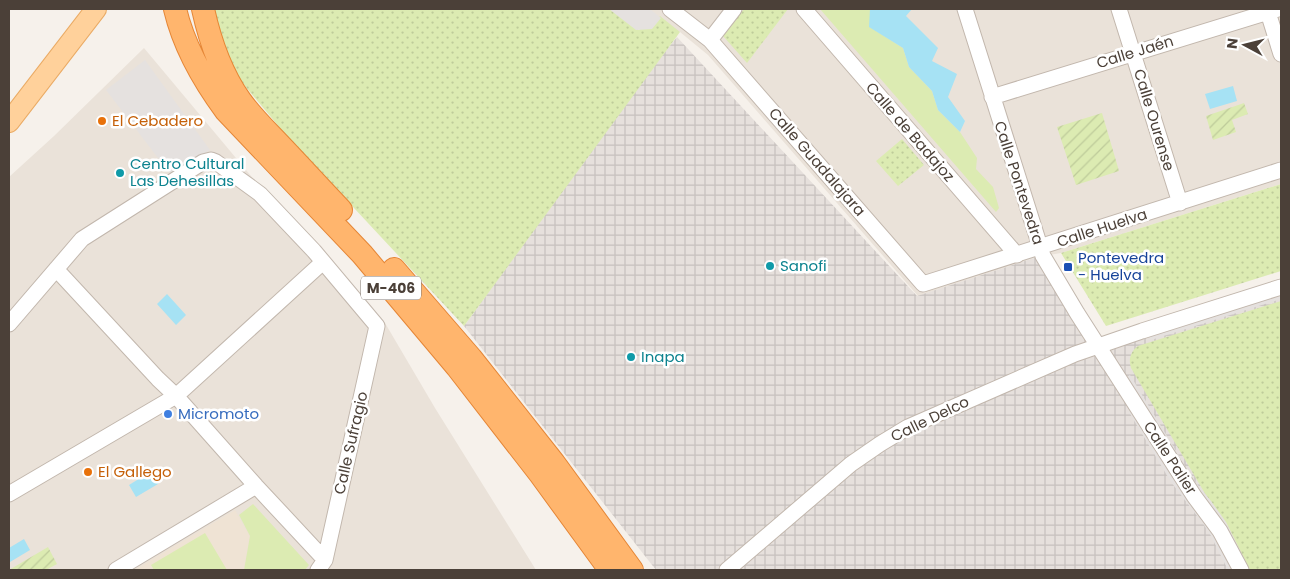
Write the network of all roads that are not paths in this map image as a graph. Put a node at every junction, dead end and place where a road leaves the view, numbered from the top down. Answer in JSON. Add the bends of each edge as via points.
{"nodes":[{"id":1,"x":96,"y":9,"type":"edge"},
{"id":2,"x":176,"y":9,"type":"edge"},
{"id":3,"x":203,"y":9,"type":"edge"},
{"id":4,"x":670,"y":9,"type":"edge"},
{"id":5,"x":734,"y":9,"type":"edge"},
{"id":6,"x":804,"y":9,"type":"edge"},
{"id":7,"x":965,"y":9,"type":"edge"},
{"id":8,"x":1119,"y":9,"type":"edge"},
{"id":9,"x":1271,"y":10,"type":"edge"},
{"id":10,"x":77,"y":15,"type":"edge"},
{"id":11,"x":710,"y":40,"type":"junction"},
{"id":12,"x":1133,"y":52,"type":"junction"},
{"id":13,"x":1281,"y":54,"type":"edge"},
{"id":14,"x":992,"y":97,"type":"junction"},
{"id":15,"x":9,"y":102,"type":"edge"},
{"id":16,"x":9,"y":122,"type":"edge"},
{"id":17,"x":1281,"y":170,"type":"edge"},
{"id":18,"x":1180,"y":203,"type":"junction"},
{"id":19,"x":1040,"y":248,"type":"junction"},
{"id":20,"x":1017,"y":255,"type":"junction"},
{"id":21,"x":323,"y":262,"type":"junction"},
{"id":22,"x":56,"y":269,"type":"junction"},
{"id":23,"x":923,"y":284,"type":"joint"},
{"id":24,"x":1281,"y":288,"type":"edge"},
{"id":25,"x":9,"y":324,"type":"edge"},
{"id":26,"x":1098,"y":346,"type":"junction"},
{"id":27,"x":176,"y":396,"type":"junction"},
{"id":28,"x":554,"y":463,"type":"junction"},
{"id":29,"x":256,"y":486,"type":"junction"},
{"id":30,"x":9,"y":494,"type":"edge"},
{"id":31,"x":758,"y":545,"type":"junction"},
{"id":32,"x":322,"y":565,"type":"edge"},
{"id":33,"x":116,"y":570,"type":"edge"},
{"id":34,"x":610,"y":570,"type":"edge"},
{"id":35,"x":632,"y":570,"type":"edge"},
{"id":36,"x":644,"y":570,"type":"edge"},
{"id":37,"x":727,"y":570,"type":"edge"},
{"id":38,"x":740,"y":570,"type":"edge"},
{"id":39,"x":1240,"y":570,"type":"edge"}],
"edges":[{"from":1,"to":16,"type":"main road"},
{"from":2,"to":34,"type":"highway","number":"M-406","via":[[196,63],[226,111],[362,254],[451,359]]},
{"from":3,"to":28,"type":"highway","number":"M-406","via":[[214,48],[246,107],[375,246],[471,358]]},
{"from":4,"to":11,"type":"street","name":"Calle Guadalajara"},
{"from":5,"to":11,"type":"street"},
{"from":6,"to":20,"type":"street","name":"Calle de Badajoz"},
{"from":7,"to":14,"type":"street","name":"Calle Pontevedra"},
{"from":8,"to":12,"type":"street","name":"Calle Ourense"},
{"from":9,"to":12,"type":"street","name":"Calle Jaén"},
{"from":9,"to":13,"type":"street"},
{"from":10,"to":15,"type":"main road"},
{"from":11,"to":23,"type":"street","name":"Calle Guadalajara"},
{"from":12,"to":14,"type":"street","name":"Calle Jaén"},
{"from":12,"to":18,"type":"street","name":"Calle Ourense"},
{"from":14,"to":19,"type":"street","name":"Calle Pontevedra"},
{"from":17,"to":18,"type":"street","name":"Calle Huelva"},
{"from":18,"to":19,"type":"street","name":"Calle Huelva"},
{"from":19,"to":20,"type":"street","name":"Calle Huelva"},
{"from":19,"to":26,"type":"street","name":"Calle Pontevedra"},
{"from":20,"to":23,"type":"street","name":"Calle Huelva"},
{"from":21,"to":22,"type":"street","via":[[260,194],[208,160],[82,239]]},
{"from":21,"to":27,"type":"street"},
{"from":21,"to":32,"type":"street","name":"Calle Sufragio","via":[[377,326]]},
{"from":22,"to":25,"type":"street"},
{"from":22,"to":27,"type":"street"},
{"from":24,"to":26,"type":"street","name":"Calle Delco"},
{"from":26,"to":31,"type":"street","name":"Calle Delco","via":[[908,426],[850,464]]},
{"from":26,"to":39,"type":"street","name":"Calle Palier","via":[[1220,531]]},
{"from":27,"to":29,"type":"street"},
{"from":27,"to":30,"type":"street"},
{"from":28,"to":35,"type":"highway","number":"M-406"},
{"from":28,"to":36,"type":"highway","via":[[607,521]]},
{"from":29,"to":32,"type":"street"},
{"from":29,"to":33,"type":"street"},
{"from":31,"to":37,"type":"street","name":"Calle Delco"},
{"from":31,"to":38,"type":"street","name":"Calle Delco"}]}
